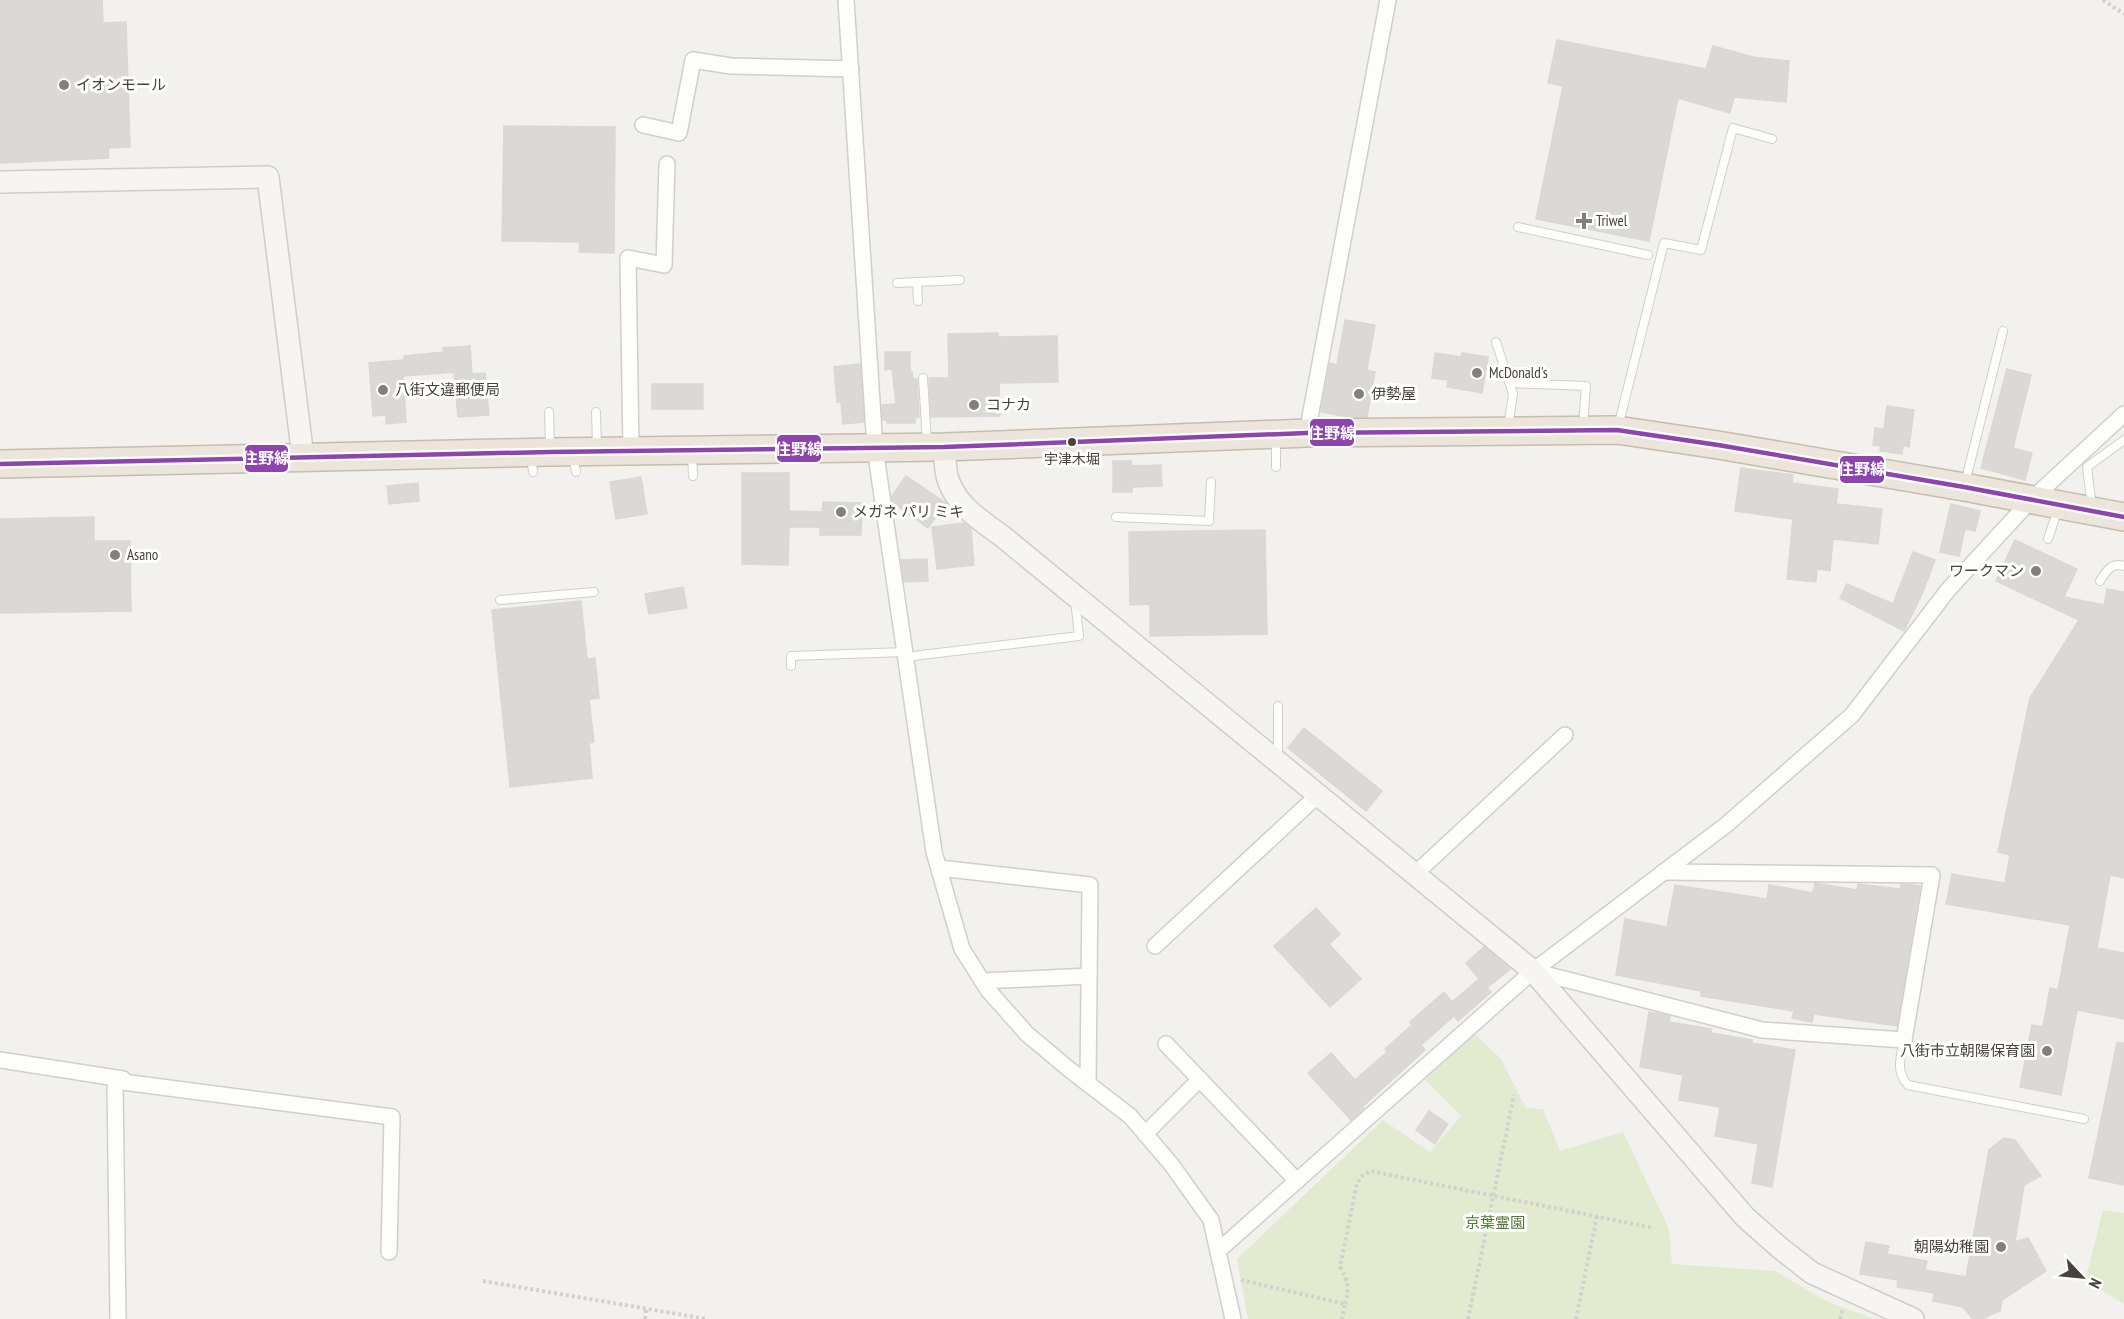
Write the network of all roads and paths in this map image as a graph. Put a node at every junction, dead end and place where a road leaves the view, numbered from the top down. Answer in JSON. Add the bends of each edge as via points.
{"nodes":[{"id":1,"x":846,"y":0,"type":"edge"},
{"id":2,"x":1388,"y":0,"type":"edge"},
{"id":3,"x":2103,"y":0,"type":"edge"},
{"id":4,"x":2124,"y":14,"type":"edge"},
{"id":5,"x":851,"y":69,"type":"junction"},
{"id":6,"x":643,"y":125,"type":"dead end"},
{"id":7,"x":1772,"y":139,"type":"dead end"},
{"id":8,"x":667,"y":164,"type":"dead end"},
{"id":9,"x":0,"y":182,"type":"edge"},
{"id":10,"x":1518,"y":227,"type":"dead end"},
{"id":11,"x":1648,"y":255,"type":"dead end"},
{"id":12,"x":960,"y":280,"type":"dead end"},
{"id":13,"x":917,"y":282,"type":"junction"},
{"id":14,"x":897,"y":283,"type":"dead end"},
{"id":15,"x":918,"y":301,"type":"dead end"},
{"id":16,"x":2003,"y":332,"type":"dead end"},
{"id":17,"x":1496,"y":342,"type":"dead end"},
{"id":18,"x":923,"y":378,"type":"dead end"},
{"id":19,"x":1510,"y":383,"type":"junction"},
{"id":20,"x":549,"y":412,"type":"dead end"},
{"id":21,"x":596,"y":412,"type":"dead end"},
{"id":22,"x":2124,"y":414,"type":"edge"},
{"id":23,"x":1508,"y":430,"type":"junction"},
{"id":24,"x":1583,"y":430,"type":"junction"},
{"id":25,"x":1617,"y":430,"type":"junction"},
{"id":26,"x":1306,"y":433,"type":"junction"},
{"id":27,"x":1276,"y":434,"type":"junction"},
{"id":28,"x":2124,"y":440,"type":"edge"},
{"id":29,"x":936,"y":447,"type":"junction"},
{"id":30,"x":875,"y":448,"type":"junction"},
{"id":31,"x":631,"y":451,"type":"junction"},
{"id":32,"x":303,"y":457,"type":"junction"},
{"id":33,"x":560,"y":458,"type":"junction"},
{"id":34,"x":0,"y":464,"type":"edge"},
{"id":35,"x":1276,"y":467,"type":"dead end"},
{"id":36,"x":1211,"y":482,"type":"dead end"},
{"id":37,"x":1964,"y":487,"type":"junction"},
{"id":38,"x":2032,"y":499,"type":"junction"},
{"id":39,"x":2060,"y":505,"type":"junction"},
{"id":40,"x":2093,"y":511,"type":"junction"},
{"id":41,"x":1116,"y":517,"type":"dead end"},
{"id":42,"x":2124,"y":517,"type":"edge"},
{"id":43,"x":2048,"y":540,"type":"dead end"},
{"id":44,"x":2124,"y":566,"type":"edge"},
{"id":45,"x":2100,"y":581,"type":"dead end"},
{"id":46,"x":594,"y":592,"type":"dead end"},
{"id":47,"x":1074,"y":596,"type":"junction"},
{"id":48,"x":500,"y":600,"type":"dead end"},
{"id":49,"x":905,"y":654,"type":"junction"},
{"id":50,"x":791,"y":666,"type":"dead end"},
{"id":51,"x":1278,"y":706,"type":"dead end"},
{"id":52,"x":1565,"y":735,"type":"dead end"},
{"id":53,"x":1278,"y":762,"type":"junction"},
{"id":54,"x":1318,"y":795,"type":"junction"},
{"id":55,"x":939,"y":868,"type":"junction"},
{"id":56,"x":1663,"y":872,"type":"junction"},
{"id":57,"x":1415,"y":874,"type":"junction"},
{"id":58,"x":1155,"y":946,"type":"dead end"},
{"id":59,"x":1533,"y":971,"type":"junction"},
{"id":60,"x":1089,"y":976,"type":"junction"},
{"id":61,"x":982,"y":981,"type":"junction"},
{"id":62,"x":1904,"y":1041,"type":"junction"},
{"id":63,"x":1166,"y":1044,"type":"dead end"},
{"id":64,"x":0,"y":1058,"type":"edge"},
{"id":65,"x":1200,"y":1079,"type":"junction"},
{"id":66,"x":115,"y":1081,"type":"junction"},
{"id":67,"x":1088,"y":1084,"type":"junction"},
{"id":68,"x":1514,"y":1095,"type":"dead end"},
{"id":69,"x":2084,"y":1119,"type":"dead end"},
{"id":70,"x":1145,"y":1134,"type":"junction"},
{"id":71,"x":1297,"y":1181,"type":"junction"},
{"id":72,"x":1494,"y":1195,"type":"junction"},
{"id":73,"x":1597,"y":1216,"type":"junction"},
{"id":74,"x":1654,"y":1228,"type":"dead end"},
{"id":75,"x":1218,"y":1251,"type":"junction"},
{"id":76,"x":389,"y":1252,"type":"dead end"},
{"id":77,"x":1222,"y":1275,"type":"junction"},
{"id":78,"x":483,"y":1281,"type":"dead end"},
{"id":79,"x":1345,"y":1304,"type":"junction"},
{"id":80,"x":646,"y":1309,"type":"junction"},
{"id":81,"x":118,"y":1319,"type":"edge"},
{"id":82,"x":645,"y":1319,"type":"edge"},
{"id":83,"x":707,"y":1319,"type":"edge"},
{"id":84,"x":1233,"y":1319,"type":"edge"},
{"id":85,"x":1342,"y":1319,"type":"edge"},
{"id":86,"x":1468,"y":1319,"type":"edge"},
{"id":87,"x":1576,"y":1319,"type":"edge"},
{"id":88,"x":1913,"y":1319,"type":"edge"}],
"edges":[{"from":1,"to":5,"type":"street"},
{"from":2,"to":26,"type":"street"},
{"from":3,"to":4,"type":"path"},
{"from":5,"to":6,"type":"street","via":[[731,66],[693,60],[679,133]]},
{"from":5,"to":30,"type":"street"},
{"from":7,"to":25,"type":"lane","via":[[1733,128],[1701,250],[1664,243]]},
{"from":8,"to":31,"type":"street","via":[[664,265],[628,258]]},
{"from":9,"to":32,"type":"street","via":[[268,177]]},
{"from":10,"to":11,"type":"lane"},
{"from":12,"to":13,"type":"lane"},
{"from":13,"to":14,"type":"lane"},
{"from":13,"to":15,"type":"lane"},
{"from":16,"to":37,"type":"lane"},
{"from":17,"to":19,"type":"lane"},
{"from":18,"to":29,"type":"lane"},
{"from":19,"to":23,"type":"lane","via":[[1513,394]]},
{"from":19,"to":24,"type":"lane","via":[[1586,386]]},
{"from":20,"to":33,"type":"lane"},
{"from":21,"to":33,"type":"lane"},
{"from":22,"to":38,"type":"street"},
{"from":23,"to":24,"type":"highway"},
{"from":23,"to":26,"type":"highway"},
{"from":24,"to":25,"type":"highway"},
{"from":25,"to":37,"type":"highway"},
{"from":26,"to":27,"type":"highway"},
{"from":27,"to":29,"type":"highway"},
{"from":27,"to":35,"type":"lane"},
{"from":28,"to":40,"type":"lane","via":[[2087,467]]},
{"from":29,"to":30,"type":"highway"},
{"from":29,"to":47,"type":"street","via":[[954,493],[971,513]]},
{"from":30,"to":31,"type":"highway","via":[[692,463]]},
{"from":30,"to":49,"type":"street"},
{"from":31,"to":33,"type":"highway"},
{"from":32,"to":33,"type":"highway"},
{"from":32,"to":34,"type":"highway"},
{"from":36,"to":41,"type":"lane","via":[[1209,520]]},
{"from":37,"to":38,"type":"highway"},
{"from":38,"to":39,"type":"highway"},
{"from":38,"to":56,"type":"street","via":[[1948,590],[1852,715],[1726,825]]},
{"from":39,"to":40,"type":"highway"},
{"from":39,"to":43,"type":"lane"},
{"from":40,"to":42,"type":"highway"},
{"from":44,"to":45,"type":"lane","via":[[2109,568]]},
{"from":46,"to":48,"type":"lane"},
{"from":47,"to":49,"type":"lane","via":[[1079,636]]},
{"from":47,"to":53,"type":"street"},
{"from":49,"to":50,"type":"lane","via":[[791,656]]},
{"from":49,"to":55,"type":"street"},
{"from":51,"to":53,"type":"lane"},
{"from":52,"to":57,"type":"street"},
{"from":53,"to":54,"type":"street"},
{"from":54,"to":57,"type":"street"},
{"from":54,"to":58,"type":"street"},
{"from":55,"to":60,"type":"street","via":[[1090,885]]},
{"from":55,"to":61,"type":"street","via":[[962,949]]},
{"from":56,"to":59,"type":"street"},
{"from":56,"to":62,"type":"street","via":[[1932,875]]},
{"from":57,"to":59,"type":"street"},
{"from":59,"to":62,"type":"street","via":[[1762,1030]]},
{"from":59,"to":71,"type":"street"},
{"from":59,"to":88,"type":"street","via":[[1745,1217],[1812,1273]]},
{"from":60,"to":61,"type":"street"},
{"from":60,"to":67,"type":"street"},
{"from":61,"to":67,"type":"street","via":[[1027,1034]]},
{"from":62,"to":69,"type":"lane","via":[[1899,1066],[1908,1085]]},
{"from":63,"to":65,"type":"street"},
{"from":64,"to":66,"type":"street","via":[[123,1079]]},
{"from":65,"to":70,"type":"street"},
{"from":65,"to":71,"type":"street"},
{"from":66,"to":76,"type":"street","via":[[392,1117]]},
{"from":66,"to":81,"type":"street"},
{"from":67,"to":70,"type":"street","via":[[1130,1116]]},
{"from":68,"to":72,"type":"path"},
{"from":70,"to":75,"type":"street","via":[[1211,1220]]},
{"from":71,"to":75,"type":"street"},
{"from":72,"to":73,"type":"path"},
{"from":72,"to":79,"type":"path","via":[[1370,1172],[1363,1175],[1357,1183],[1340,1267],[1348,1281]]},
{"from":72,"to":86,"type":"path"},
{"from":73,"to":74,"type":"path"},
{"from":73,"to":87,"type":"path"},
{"from":75,"to":77,"type":"street"},
{"from":77,"to":79,"type":"path"},
{"from":77,"to":84,"type":"street"},
{"from":78,"to":80,"type":"path"},
{"from":79,"to":85,"type":"path"},
{"from":80,"to":82,"type":"path"},
{"from":80,"to":83,"type":"path"}]}
